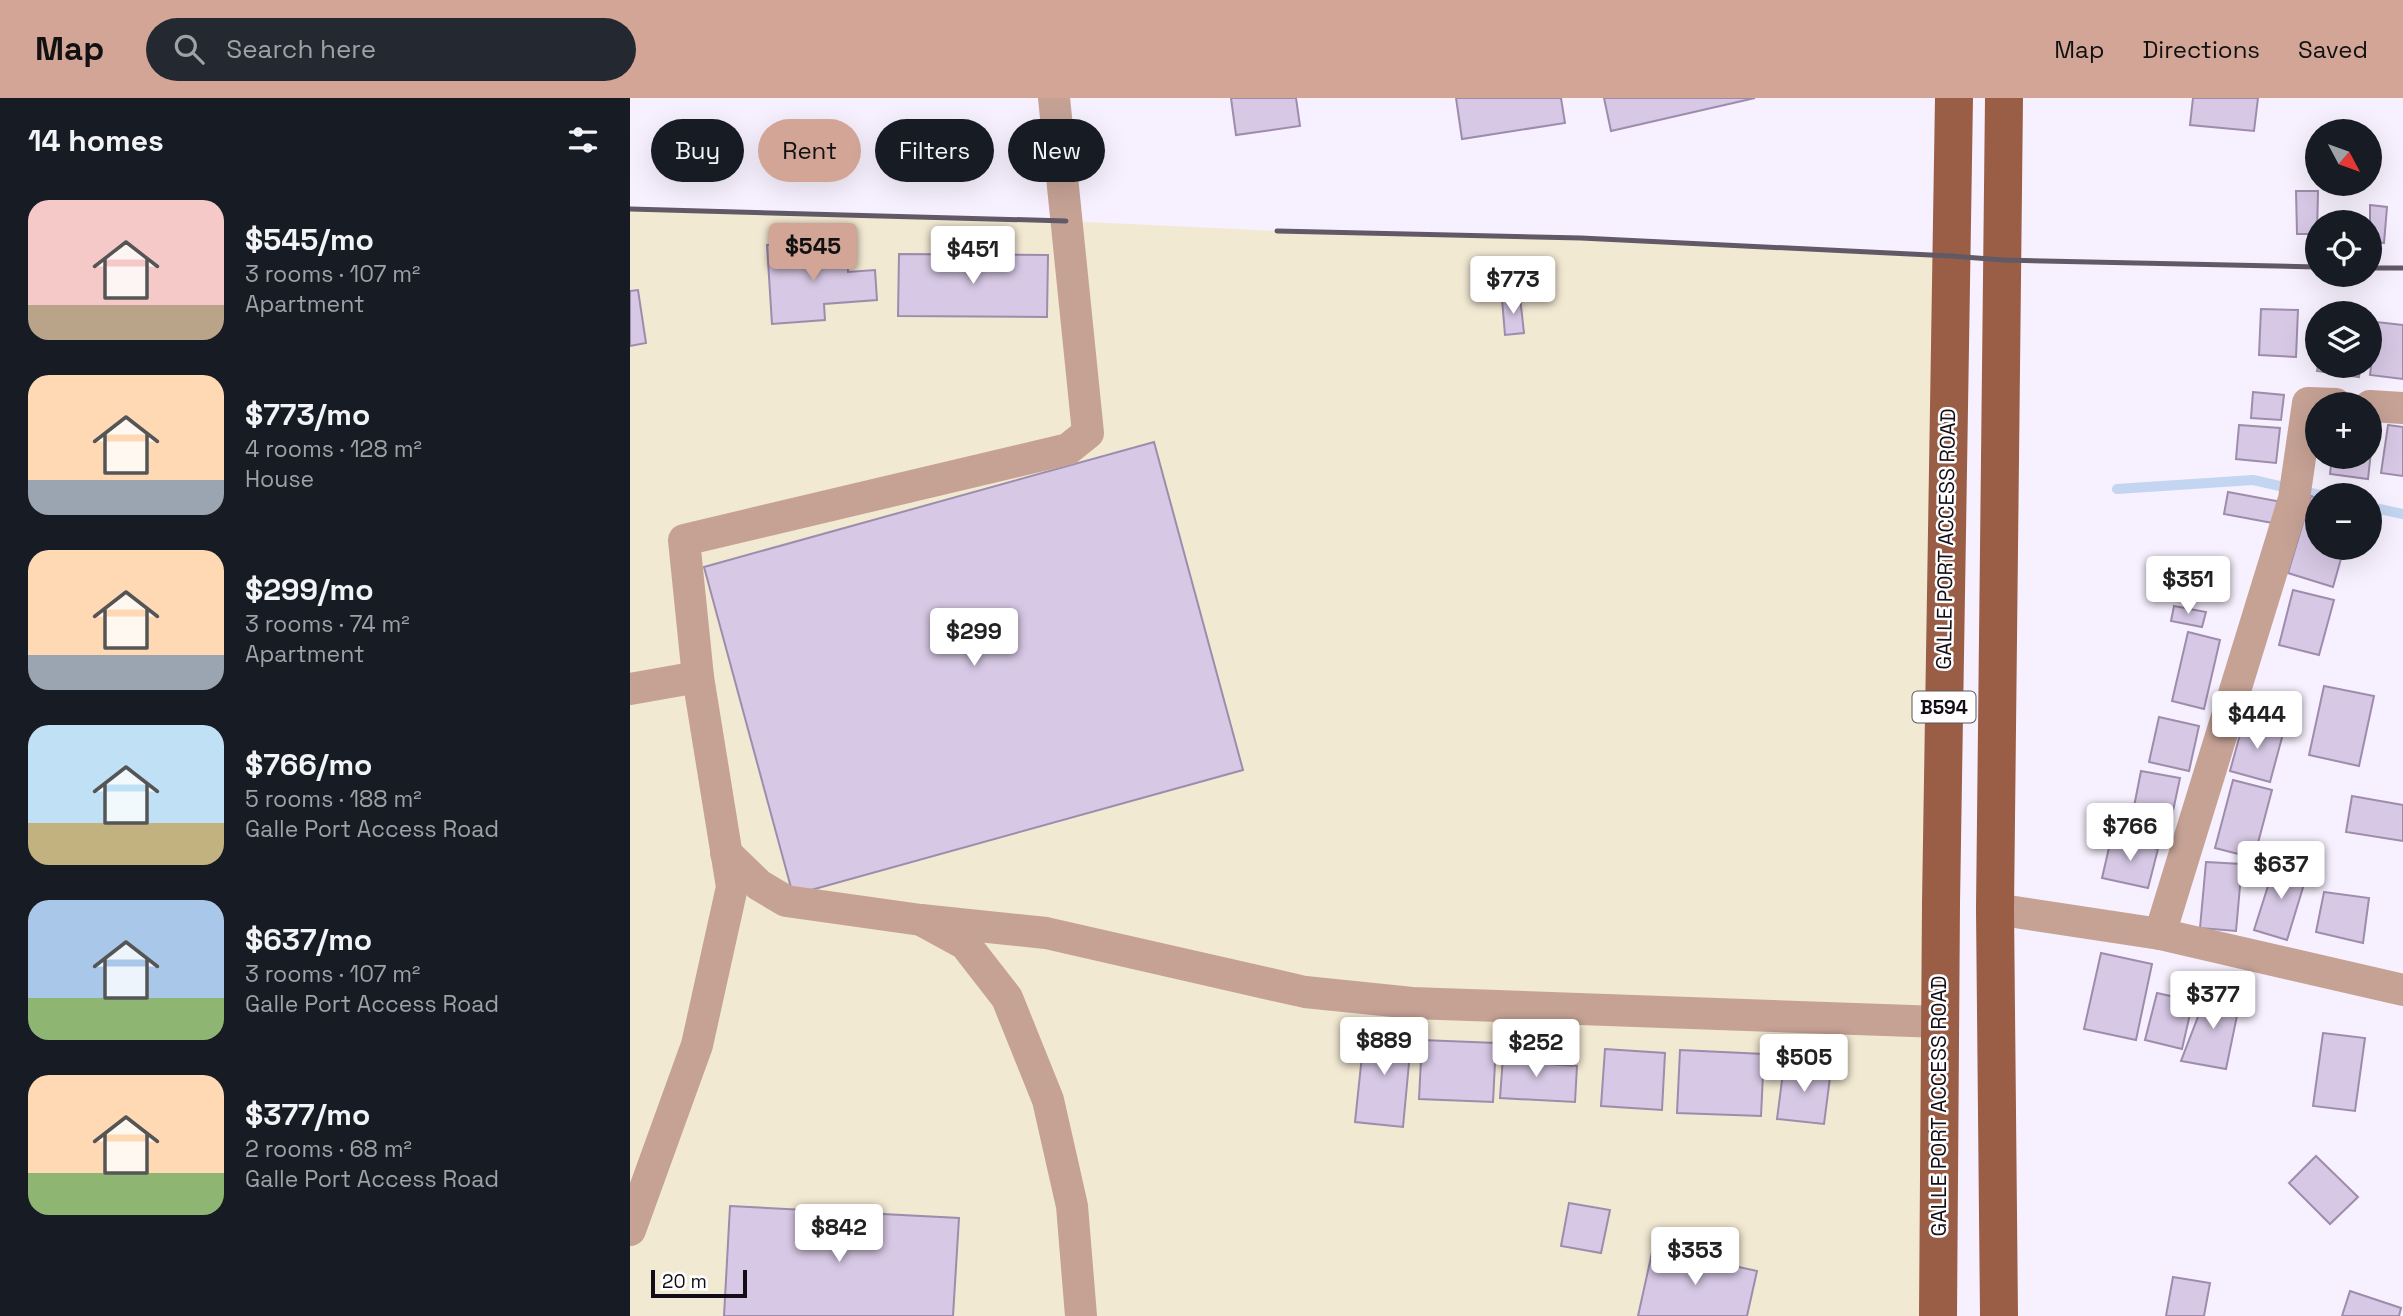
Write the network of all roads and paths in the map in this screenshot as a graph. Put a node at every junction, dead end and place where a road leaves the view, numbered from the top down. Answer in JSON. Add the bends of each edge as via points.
{"nodes":[{"id":1,"x":1054,"y":98,"type":"edge"},
{"id":2,"x":1939,"y":98,"type":"edge"},
{"id":3,"x":1954,"y":98,"type":"edge"},
{"id":4,"x":2004,"y":98,"type":"edge"},
{"id":5,"x":2013,"y":98,"type":"edge"},
{"id":6,"x":2005,"y":141,"type":"junction"},
{"id":7,"x":1954,"y":162,"type":"junction"},
{"id":8,"x":2382,"y":407,"type":"edge"},
{"id":9,"x":2403,"y":408,"type":"edge"},
{"id":10,"x":2305,"y":424,"type":"edge"},
{"id":11,"x":698,"y":677,"type":"junction"},
{"id":12,"x":630,"y":689,"type":"edge"},
{"id":13,"x":726,"y":853,"type":"junction"},
{"id":14,"x":1995,"y":909,"type":"junction"},
{"id":15,"x":921,"y":920,"type":"junction"},
{"id":16,"x":2160,"y":934,"type":"junction"},
{"id":17,"x":2403,"y":990,"type":"edge"},
{"id":18,"x":1940,"y":1022,"type":"junction"},
{"id":19,"x":630,"y":1230,"type":"edge"},
{"id":20,"x":1082,"y":1316,"type":"edge"},
{"id":21,"x":1938,"y":1316,"type":"edge"},
{"id":22,"x":1999,"y":1316,"type":"edge"}],
"edges":[{"from":1,"to":11,"type":"street","via":[[1088,433],[1068,449],[684,540]]},
{"from":2,"to":7,"type":"main road"},
{"from":3,"to":7,"type":"main road","name":"GALLE PORT ACCESS ROAD","number":"B594"},
{"from":4,"to":6,"type":"main road","number":"B594"},
{"from":5,"to":6,"type":"main road"},
{"from":6,"to":14,"type":"main road","number":"B594"},
{"from":7,"to":18,"type":"main road","name":"GALLE PORT ACCESS ROAD","number":"B594"},
{"from":8,"to":9,"type":"street"},
{"from":10,"to":16,"type":"street","via":[[2294,499]]},
{"from":11,"to":12,"type":"street"},
{"from":11,"to":13,"type":"street"},
{"from":13,"to":15,"type":"street","via":[[759,885],[786,901]]},
{"from":13,"to":19,"type":"street","via":[[732,887],[697,1045]]},
{"from":14,"to":16,"type":"street"},
{"from":14,"to":22,"type":"main road","number":"B594"},
{"from":15,"to":18,"type":"street","via":[[1046,933],[1305,992],[1398,1002]]},
{"from":15,"to":20,"type":"street","via":[[965,944],[1007,998],[1048,1100],[1072,1206]]},
{"from":16,"to":17,"type":"street"},
{"from":18,"to":21,"type":"main road","name":"GALLE PORT ACCESS ROAD","number":"B594"}]}
